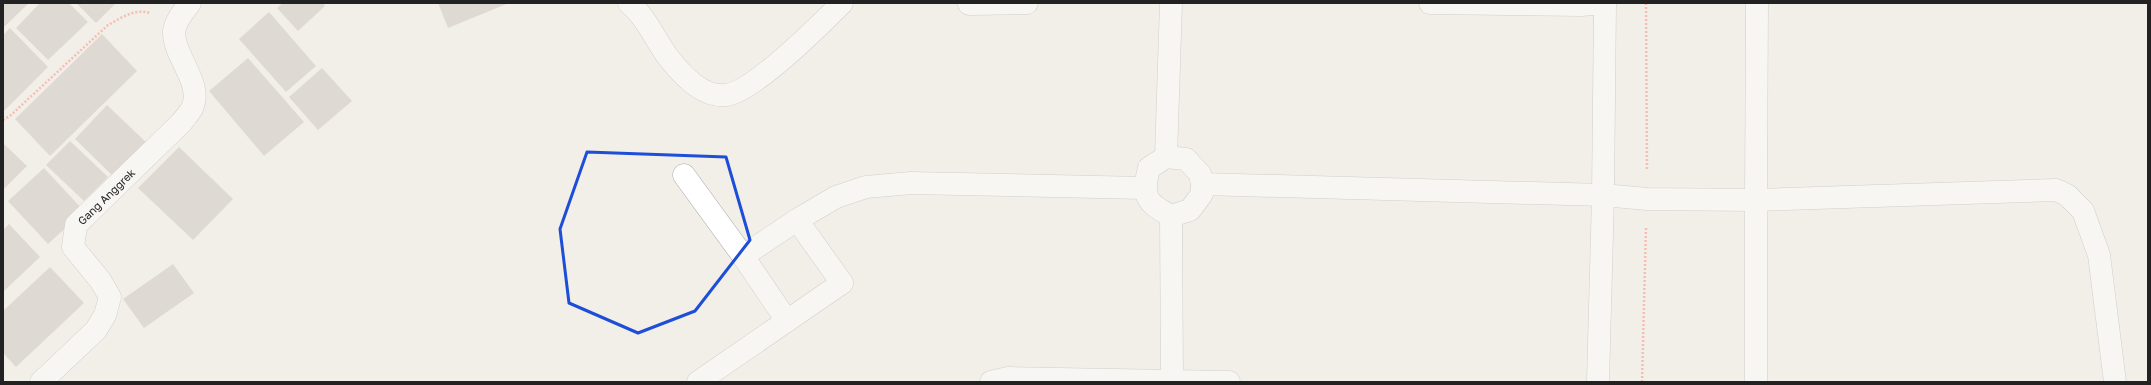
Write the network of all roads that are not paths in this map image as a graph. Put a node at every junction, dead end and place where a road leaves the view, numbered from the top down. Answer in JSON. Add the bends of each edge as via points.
{"nodes":[{"id":1,"x":190,"y":3,"type":"edge"},
{"id":2,"x":629,"y":3,"type":"edge"},
{"id":3,"x":842,"y":3,"type":"edge"},
{"id":4,"x":1026,"y":3,"type":"edge"},
{"id":5,"x":1172,"y":3,"type":"edge"},
{"id":6,"x":1430,"y":3,"type":"edge"},
{"id":7,"x":1605,"y":3,"type":"edge"},
{"id":8,"x":1757,"y":3,"type":"edge"},
{"id":9,"x":969,"y":4,"type":"edge"},
{"id":10,"x":1166,"y":157,"type":"junction"},
{"id":11,"x":684,"y":175,"type":"dead end"},
{"id":12,"x":1202,"y":184,"type":"junction"},
{"id":13,"x":1144,"y":188,"type":"junction"},
{"id":14,"x":1603,"y":195,"type":"junction"},
{"id":15,"x":1756,"y":200,"type":"junction"},
{"id":16,"x":1171,"y":216,"type":"junction"},
{"id":17,"x":798,"y":220,"type":"junction"},
{"id":18,"x":742,"y":256,"type":"junction"},
{"id":19,"x":787,"y":321,"type":"junction"},
{"id":20,"x":41,"y":382,"type":"edge"},
{"id":21,"x":698,"y":382,"type":"edge"},
{"id":22,"x":991,"y":382,"type":"edge"},
{"id":23,"x":1172,"y":382,"type":"edge"},
{"id":24,"x":1229,"y":382,"type":"edge"},
{"id":25,"x":1598,"y":382,"type":"edge"},
{"id":26,"x":1756,"y":382,"type":"edge"},
{"id":27,"x":2115,"y":382,"type":"edge"}],
"edges":[{"from":1,"to":20,"type":"street","name":"Gang Anggrek","via":[[178,18],[174,33],[182,60],[194,86],[193,106],[182,122],[76,225],[73,247],[100,280],[110,297],[105,314],[96,330]]},
{"from":2,"to":3,"type":"street","via":[[641,14],[668,57],[690,81],[708,93],[727,95],[751,85]]},
{"from":4,"to":9,"type":"street"},
{"from":5,"to":10,"type":"street"},
{"from":6,"to":7,"type":"street"},
{"from":7,"to":14,"type":"street"},
{"from":8,"to":15,"type":"street"},
{"from":10,"to":12,"type":"street","via":[[1186,159],[1200,174]]},
{"from":10,"to":13,"type":"street","via":[[1149,168]]},
{"from":11,"to":18,"type":"street"},
{"from":12,"to":14,"type":"street"},
{"from":12,"to":16,"type":"street","via":[[1202,194],[1190,210]]},
{"from":13,"to":16,"type":"street","via":[[1152,206]]},
{"from":13,"to":17,"type":"street","via":[[911,183],[866,188],[836,197]]},
{"from":14,"to":15,"type":"street","via":[[1647,199]]},
{"from":14,"to":25,"type":"street"},
{"from":15,"to":26,"type":"street"},
{"from":15,"to":27,"type":"street","via":[[2056,190],[2066,195],[2083,211],[2099,255]]},
{"from":16,"to":23,"type":"street"},
{"from":17,"to":18,"type":"street"},
{"from":17,"to":19,"type":"street","via":[[842,282]]},
{"from":18,"to":19,"type":"street"},
{"from":19,"to":21,"type":"street"},
{"from":22,"to":23,"type":"street","via":[[1008,378]]},
{"from":23,"to":24,"type":"street"}]}
